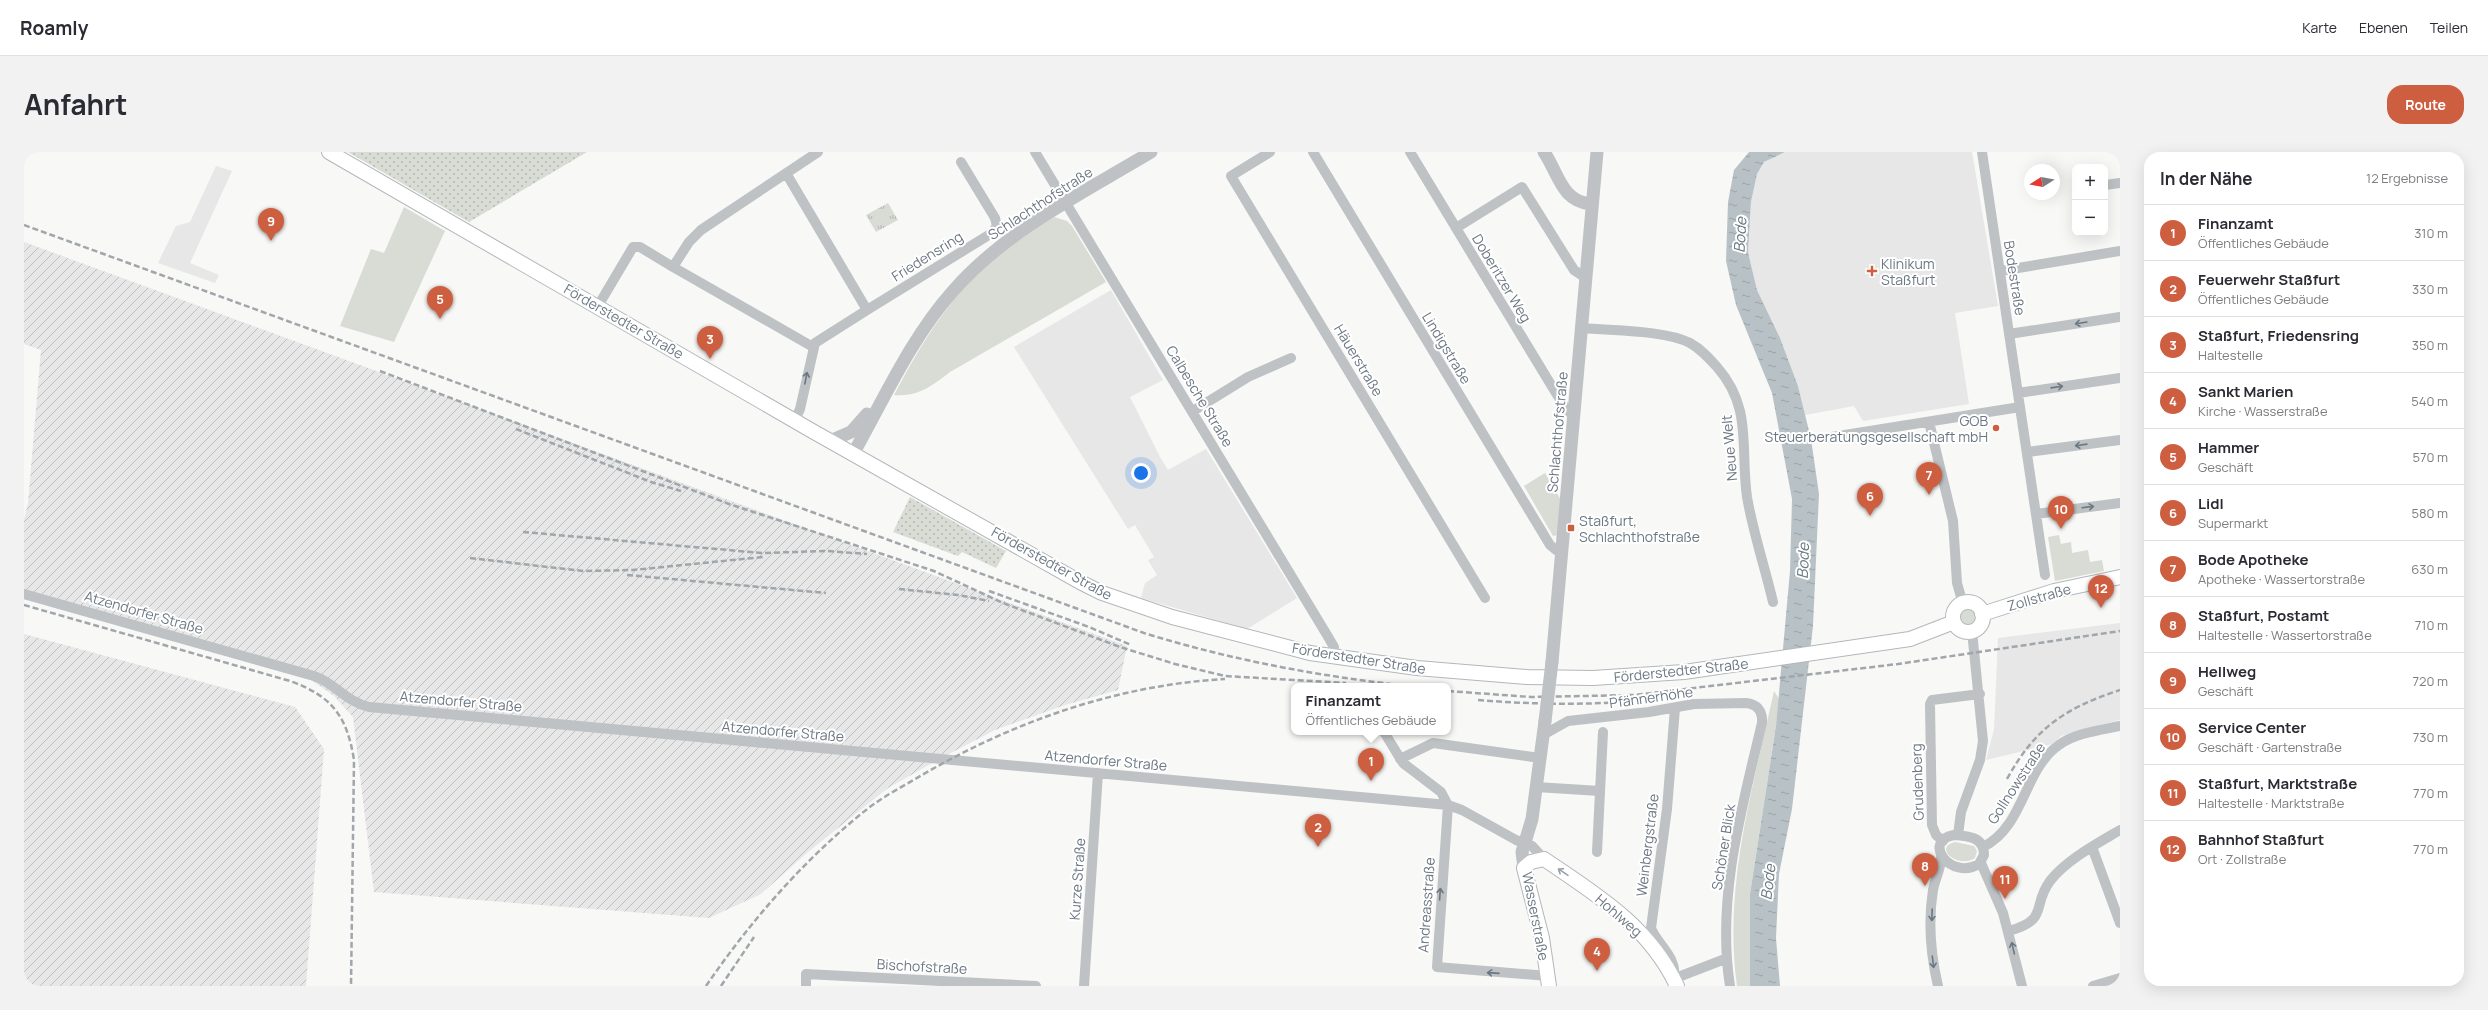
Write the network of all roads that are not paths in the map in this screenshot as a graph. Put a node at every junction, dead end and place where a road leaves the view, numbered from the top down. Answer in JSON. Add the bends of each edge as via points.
{"nodes":[{"id":1,"x":330,"y":152,"type":"edge"},
{"id":2,"x":818,"y":152,"type":"edge"},
{"id":3,"x":1035,"y":152,"type":"edge"},
{"id":4,"x":1151,"y":152,"type":"edge"},
{"id":5,"x":1270,"y":152,"type":"edge"},
{"id":6,"x":1313,"y":152,"type":"edge"},
{"id":7,"x":1410,"y":152,"type":"edge"},
{"id":8,"x":1544,"y":152,"type":"edge"},
{"id":9,"x":1597,"y":152,"type":"edge"},
{"id":10,"x":1982,"y":152,"type":"edge"},
{"id":11,"x":961,"y":162,"type":"dead end"},
{"id":12,"x":786,"y":173,"type":"junction"},
{"id":13,"x":2120,"y":183,"type":"edge"},
{"id":14,"x":2108,"y":185,"type":"edge"},
{"id":15,"x":1066,"y":203,"type":"junction"},
{"id":16,"x":1591,"y":204,"type":"junction"},
{"id":17,"x":1456,"y":228,"type":"junction"},
{"id":18,"x":2120,"y":251,"type":"edge"},
{"id":19,"x":674,"y":267,"type":"junction"},
{"id":20,"x":2000,"y":271,"type":"junction"},
{"id":21,"x":1586,"y":278,"type":"junction"},
{"id":22,"x":598,"y":306,"type":"junction"},
{"id":23,"x":867,"y":310,"type":"junction"},
{"id":24,"x":2120,"y":317,"type":"edge"},
{"id":25,"x":1582,"y":328,"type":"junction"},
{"id":26,"x":2009,"y":334,"type":"junction"},
{"id":27,"x":813,"y":347,"type":"junction"},
{"id":28,"x":1291,"y":358,"type":"dead end"},
{"id":29,"x":2120,"y":378,"type":"edge"},
{"id":30,"x":2018,"y":393,"type":"junction"},
{"id":31,"x":2020,"y":407,"type":"junction"},
{"id":32,"x":876,"y":411,"type":"junction"},
{"id":33,"x":1193,"y":411,"type":"junction"},
{"id":34,"x":1575,"y":414,"type":"junction"},
{"id":35,"x":795,"y":420,"type":"junction"},
{"id":36,"x":1929,"y":422,"type":"junction"},
{"id":37,"x":1826,"y":438,"type":"dead end"},
{"id":38,"x":2120,"y":440,"type":"edge"},
{"id":39,"x":830,"y":441,"type":"junction"},
{"id":40,"x":2027,"y":452,"type":"junction"},
{"id":41,"x":853,"y":454,"type":"junction"},
{"id":42,"x":2120,"y":503,"type":"edge"},
{"id":43,"x":2036,"y":514,"type":"junction"},
{"id":44,"x":1563,"y":551,"type":"junction"},
{"id":45,"x":2045,"y":575,"type":"dead end"},
{"id":46,"x":2120,"y":577,"type":"edge"},
{"id":47,"x":24,"y":594,"type":"edge"},
{"id":48,"x":1485,"y":598,"type":"dead end"},
{"id":49,"x":1774,"y":602,"type":"dead end"},
{"id":50,"x":1963,"y":604,"type":"junction"},
{"id":51,"x":1982,"y":614,"type":"junction"},
{"id":52,"x":1954,"y":622,"type":"junction"},
{"id":53,"x":1972,"y":632,"type":"junction"},
{"id":54,"x":1334,"y":657,"type":"junction"},
{"id":55,"x":1980,"y":694,"type":"junction"},
{"id":56,"x":1675,"y":708,"type":"junction"},
{"id":57,"x":1762,"y":715,"type":"joint"},
{"id":58,"x":2120,"y":726,"type":"edge"},
{"id":59,"x":1603,"y":732,"type":"dead end"},
{"id":60,"x":1386,"y":735,"type":"edge"},
{"id":61,"x":1543,"y":735,"type":"junction"},
{"id":62,"x":1540,"y":758,"type":"junction"},
{"id":63,"x":1400,"y":759,"type":"junction"},
{"id":64,"x":1098,"y":773,"type":"junction"},
{"id":65,"x":1536,"y":787,"type":"junction"},
{"id":66,"x":1600,"y":791,"type":"junction"},
{"id":67,"x":1448,"y":805,"type":"junction"},
{"id":68,"x":2120,"y":830,"type":"edge"},
{"id":69,"x":1958,"y":836,"type":"junction"},
{"id":70,"x":1943,"y":842,"type":"junction"},
{"id":71,"x":1525,"y":843,"type":"junction"},
{"id":72,"x":1983,"y":847,"type":"junction"},
{"id":73,"x":2092,"y":847,"type":"junction"},
{"id":74,"x":1597,"y":852,"type":"dead end"},
{"id":75,"x":1942,"y":858,"type":"junction"},
{"id":76,"x":1544,"y":859,"type":"junction"},
{"id":77,"x":1981,"y":863,"type":"junction"},
{"id":78,"x":1524,"y":868,"type":"junction"},
{"id":79,"x":2120,"y":923,"type":"edge"},
{"id":80,"x":2009,"y":931,"type":"junction"},
{"id":81,"x":1725,"y":959,"type":"junction"},
{"id":82,"x":2120,"y":978,"type":"edge"},
{"id":83,"x":1548,"y":981,"type":"edge"},
{"id":84,"x":1675,"y":982,"type":"edge"},
{"id":85,"x":806,"y":986,"type":"edge"},
{"id":86,"x":1036,"y":986,"type":"edge"},
{"id":87,"x":1084,"y":986,"type":"edge"},
{"id":88,"x":1730,"y":986,"type":"edge"},
{"id":89,"x":1938,"y":986,"type":"edge"},
{"id":90,"x":2022,"y":986,"type":"edge"},
{"id":91,"x":2093,"y":986,"type":"edge"}],
"edges":[{"from":1,"to":22,"type":"main road","name":"Förderstedter Straße"},
{"from":2,"to":12,"type":"street"},
{"from":3,"to":15,"type":"street","name":"Calbesche Straße"},
{"from":4,"to":15,"type":"street","name":"Schlachthofstraße"},
{"from":5,"to":48,"type":"street","name":"Häuerstraße","via":[[1231,176]]},
{"from":6,"to":44,"type":"street","name":"Lindigstraße","via":[[1550,546]]},
{"from":7,"to":17,"type":"street","name":"Doberitzer Weg"},
{"from":8,"to":16,"type":"street","via":[[1568,195],[1578,202]]},
{"from":9,"to":16,"type":"street","name":"Schlachthofstraße"},
{"from":10,"to":20,"type":"street","name":"Bodestraße"},
{"from":11,"to":23,"type":"street","name":"Friedensring","via":[[995,218],[997,226],[992,232]]},
{"from":12,"to":19,"type":"street","via":[[702,230],[689,242]]},
{"from":12,"to":23,"type":"street"},
{"from":13,"to":14,"type":"street"},
{"from":15,"to":32,"type":"street","name":"Schlachthofstraße","via":[[997,248],[953,290],[914,344]]},
{"from":15,"to":33,"type":"street","name":"Calbesche Straße"},
{"from":16,"to":21,"type":"street","name":"Schlachthofstraße"},
{"from":17,"to":21,"type":"street","via":[[1522,187],[1574,270]]},
{"from":17,"to":34,"type":"street","name":"Doberitzer Weg","via":[[1562,403],[1569,412]]},
{"from":18,"to":20,"type":"street"},
{"from":19,"to":22,"type":"street","via":[[640,247],[633,247]]},
{"from":19,"to":27,"type":"street"},
{"from":20,"to":26,"type":"street","name":"Bodestraße"},
{"from":21,"to":25,"type":"street","name":"Schlachthofstraße"},
{"from":22,"to":35,"type":"main road","name":"Förderstedter Straße"},
{"from":23,"to":27,"type":"street","name":"Friedensring","via":[[815,343]]},
{"from":24,"to":26,"type":"street","one_way":true},
{"from":25,"to":34,"type":"street","name":"Schlachthofstraße"},
{"from":25,"to":49,"type":"street","name":"Neue Welt","via":[[1648,334],[1684,341],[1702,352],[1727,380],[1741,412],[1747,497]]},
{"from":26,"to":30,"type":"street","name":"Bodestraße"},
{"from":35,"to":27,"type":"street","one_way":true,"via":[[800,409]]},
{"from":28,"to":33,"type":"street","via":[[1248,377]]},
{"from":30,"to":29,"type":"street","one_way":true},
{"from":30,"to":31,"type":"street","name":"Bodestraße"},
{"from":31,"to":36,"type":"street"},
{"from":31,"to":40,"type":"street","name":"Bodestraße"},
{"from":32,"to":39,"type":"street","name":"Schlachthofstraße","via":[[868,414],[851,432]]},
{"from":32,"to":41,"type":"street","name":"Schlachthofstraße"},
{"from":33,"to":54,"type":"street","name":"Calbesche Straße","via":[[1334,647]]},
{"from":34,"to":44,"type":"street","name":"Schlachthofstraße"},
{"from":35,"to":39,"type":"main road","name":"Förderstedter Straße"},
{"from":36,"to":37,"type":"street"},
{"from":36,"to":50,"type":"street","via":[[1951,512],[1957,583]]},
{"from":38,"to":40,"type":"street","one_way":true},
{"from":39,"to":41,"type":"main road","name":"Förderstedter Straße"},
{"from":40,"to":43,"type":"street","name":"Bodestraße"},
{"from":41,"to":54,"type":"main road","name":"Förderstedter Straße","via":[[1102,594],[1211,628]]},
{"from":43,"to":42,"type":"street","one_way":true},
{"from":43,"to":45,"type":"street","name":"Bodestraße"},
{"from":44,"to":61,"type":"street","name":"Schlachthofstraße","bridge":true},
{"from":46,"to":51,"type":"main road","name":"Zollstraße","via":[[2054,591]]},
{"from":47,"to":64,"type":"street","name":"Atzendorfer Straße","via":[[314,676],[327,682],[350,701],[369,706]]},
{"from":50,"to":51,"type":"main road","via":[[1975,604]]},
{"from":50,"to":52,"type":"main road","via":[[1955,611]]},
{"from":51,"to":53,"type":"main road","via":[[1981,625]]},
{"from":52,"to":53,"type":"main road","via":[[1961,630]]},
{"from":52,"to":54,"type":"main road","name":"Förderstedter Straße","via":[[1910,639],[1663,674],[1571,678],[1472,674]]},
{"from":53,"to":55,"type":"street"},
{"from":55,"to":69,"type":"street","via":[[1982,746],[1961,812]]},
{"from":55,"to":70,"type":"street","name":"Grudenberg","via":[[1932,700],[1932,825],[1936,835]]},
{"from":56,"to":57,"type":"street","name":"Pfännerhöhe","via":[[1694,704],[1746,703],[1756,706]]},
{"from":56,"to":61,"type":"street","name":"Pfännerhöhe","via":[[1568,721]]},
{"from":56,"to":84,"type":"street","name":"Weinbergstraße","via":[[1667,809],[1650,928],[1672,962]]},
{"from":57,"to":81,"type":"street","name":"Schöner Blick","via":[[1736,844]]},
{"from":58,"to":72,"type":"street","name":"Gollnowstraße","via":[[2065,740],[2057,745],[2041,765],[2008,826]]},
{"from":59,"to":66,"type":"street"},
{"from":60,"to":63,"type":"street"},
{"from":61,"to":62,"type":"street"},
{"from":62,"to":63,"type":"street","via":[[1433,743]]},
{"from":62,"to":65,"type":"street"},
{"from":63,"to":67,"type":"street","via":[[1441,792]]},
{"from":64,"to":67,"type":"street","name":"Atzendorfer Straße"},
{"from":64,"to":87,"type":"street","name":"Kurze Straße"},
{"from":65,"to":66,"type":"street"},
{"from":65,"to":71,"type":"street","via":[[1532,819]]},
{"from":66,"to":74,"type":"street"},
{"from":67,"to":71,"type":"street","name":"Atzendorfer Straße"},
{"from":83,"to":67,"type":"street","name":"Andreasstraße","one_way":true,"via":[[1437,967]]},
{"from":68,"to":73,"type":"street"},
{"from":69,"to":70,"type":"street","via":[[1950,836]]},
{"from":69,"to":72,"type":"street","via":[[1976,839]]},
{"from":70,"to":75,"type":"street","via":[[1940,851]]},
{"from":71,"to":76,"type":"street","name":"Atzendorfer Straße","via":[[1532,846]]},
{"from":71,"to":78,"type":"street","via":[[1522,852]]},
{"from":72,"to":77,"type":"street"},
{"from":73,"to":79,"type":"street"},
{"from":73,"to":80,"type":"street","via":[[2050,881],[2035,919],[2026,926]]},
{"from":75,"to":77,"type":"street","via":[[1948,864],[1962,867],[1974,867]]},
{"from":75,"to":89,"type":"street","one_way":true,"via":[[1933,892],[1932,919],[1933,959]]},
{"from":76,"to":78,"type":"main road","name":"Wasserstraße","via":[[1531,862]]},
{"from":84,"to":76,"type":"main road","name":"Hohlweg","one_way":true,"via":[[1656,951],[1630,921]]},
{"from":77,"to":80,"type":"street"},
{"from":78,"to":83,"type":"main road","name":"Wasserstraße","via":[[1542,938]]},
{"from":90,"to":80,"type":"street","one_way":true},
{"from":81,"to":84,"type":"street"},
{"from":81,"to":88,"type":"street","name":"Schöner Blick"},
{"from":82,"to":91,"type":"street"},
{"from":85,"to":86,"type":"street","name":"Bischofstraße","via":[[806,974]]}]}
